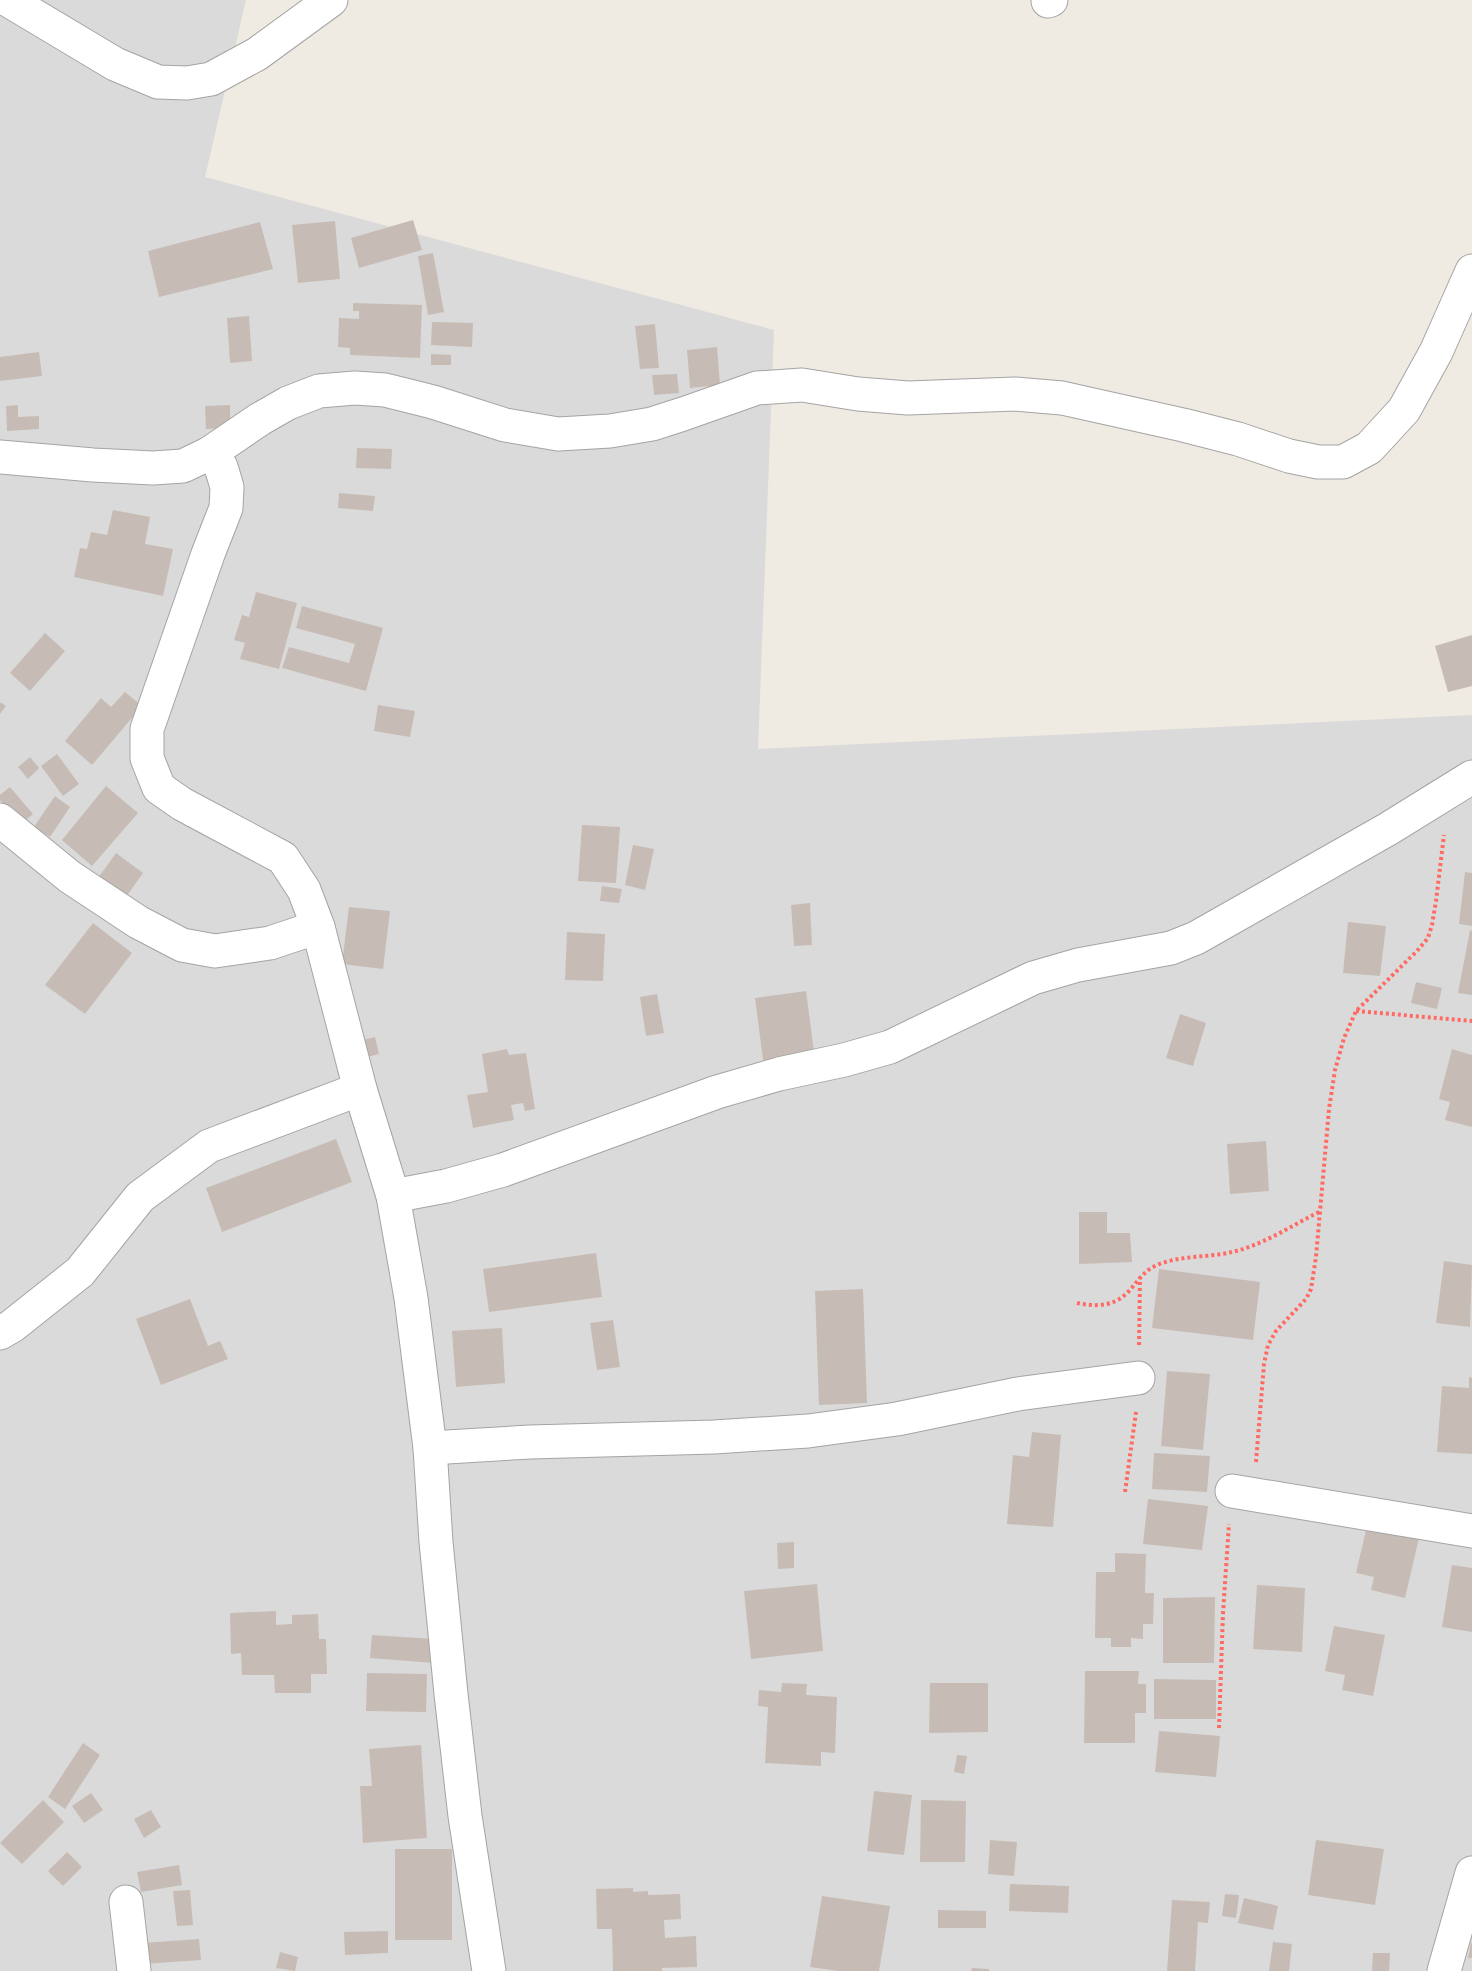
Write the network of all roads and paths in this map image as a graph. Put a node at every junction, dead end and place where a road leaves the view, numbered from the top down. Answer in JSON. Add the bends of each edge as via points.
{"nodes":[{"id":1,"x":8,"y":0,"type":"edge"},
{"id":2,"x":331,"y":0,"type":"edge"},
{"id":3,"x":1472,"y":271,"type":"edge"},
{"id":4,"x":210,"y":453,"type":"junction"},
{"id":5,"x":0,"y":457,"type":"edge"},
{"id":6,"x":1461,"y":785,"type":"edge"},
{"id":7,"x":0,"y":820,"type":"edge"},
{"id":8,"x":318,"y":927,"type":"junction"},
{"id":9,"x":1356,"y":1011,"type":"junction"},
{"id":10,"x":1472,"y":1021,"type":"edge"},
{"id":11,"x":360,"y":1089,"type":"junction"},
{"id":12,"x":393,"y":1196,"type":"junction"},
{"id":13,"x":1320,"y":1212,"type":"junction"},
{"id":14,"x":1077,"y":1303,"type":"dead end"},
{"id":15,"x":0,"y":1333,"type":"edge"},
{"id":16,"x":1138,"y":1378,"type":"dead end"},
{"id":17,"x":430,"y":1448,"type":"junction"},
{"id":18,"x":1242,"y":1493,"type":"junction"},
{"id":19,"x":1472,"y":1531,"type":"edge"},
{"id":20,"x":1219,"y":1728,"type":"dead end"},
{"id":21,"x":1472,"y":1873,"type":"edge"},
{"id":22,"x":126,"y":1902,"type":"dead end"},
{"id":23,"x":135,"y":1971,"type":"edge"},
{"id":24,"x":489,"y":1971,"type":"edge"},
{"id":25,"x":1444,"y":1971,"type":"edge"}],
"edges":[{"from":1,"to":2,"type":"street","via":[[115,64],[158,82],[187,83],[211,78],[257,54]]},
{"from":3,"to":4,"type":"street","via":[[1436,352],[1404,410],[1369,448],[1343,462],[1289,456],[1205,431],[1062,398],[1015,394],[908,398],[802,385],[757,388],[652,424],[558,434],[505,425],[385,390],[319,391],[288,403]]},
{"from":4,"to":5,"type":"street","via":[[183,466],[153,468]]},
{"from":4,"to":8,"type":"street","via":[[221,467],[227,487],[226,508],[147,729],[147,758],[159,788],[283,858],[304,890]]},
{"from":6,"to":9,"type":"path","via":[[1428,938]]},
{"from":6,"to":12,"type":"street","via":[[1196,938],[1171,948],[1078,965],[1033,978],[890,1047],[717,1092],[503,1170]]},
{"from":7,"to":8,"type":"street","via":[[70,877],[138,922],[182,945],[215,951],[270,943]]},
{"from":8,"to":11,"type":"street"},
{"from":9,"to":10,"type":"path"},
{"from":9,"to":13,"type":"path","via":[[1335,1070]]},
{"from":11,"to":12,"type":"street"},
{"from":11,"to":15,"type":"street","via":[[209,1146],[140,1197],[80,1272]]},
{"from":12,"to":17,"type":"street"},
{"from":13,"to":14,"type":"path","via":[[1254,1246],[1154,1266],[1122,1297],[1107,1304]]},
{"from":13,"to":18,"type":"path","via":[[1311,1289],[1268,1345]]},
{"from":16,"to":17,"type":"street","via":[[1018,1394],[897,1419],[808,1431]]},
{"from":17,"to":24,"type":"street","via":[[465,1816]]},
{"from":18,"to":19,"type":"street"},
{"from":18,"to":20,"type":"path","via":[[1223,1612]]},
{"from":21,"to":25,"type":"street"},
{"from":22,"to":23,"type":"street"}]}
